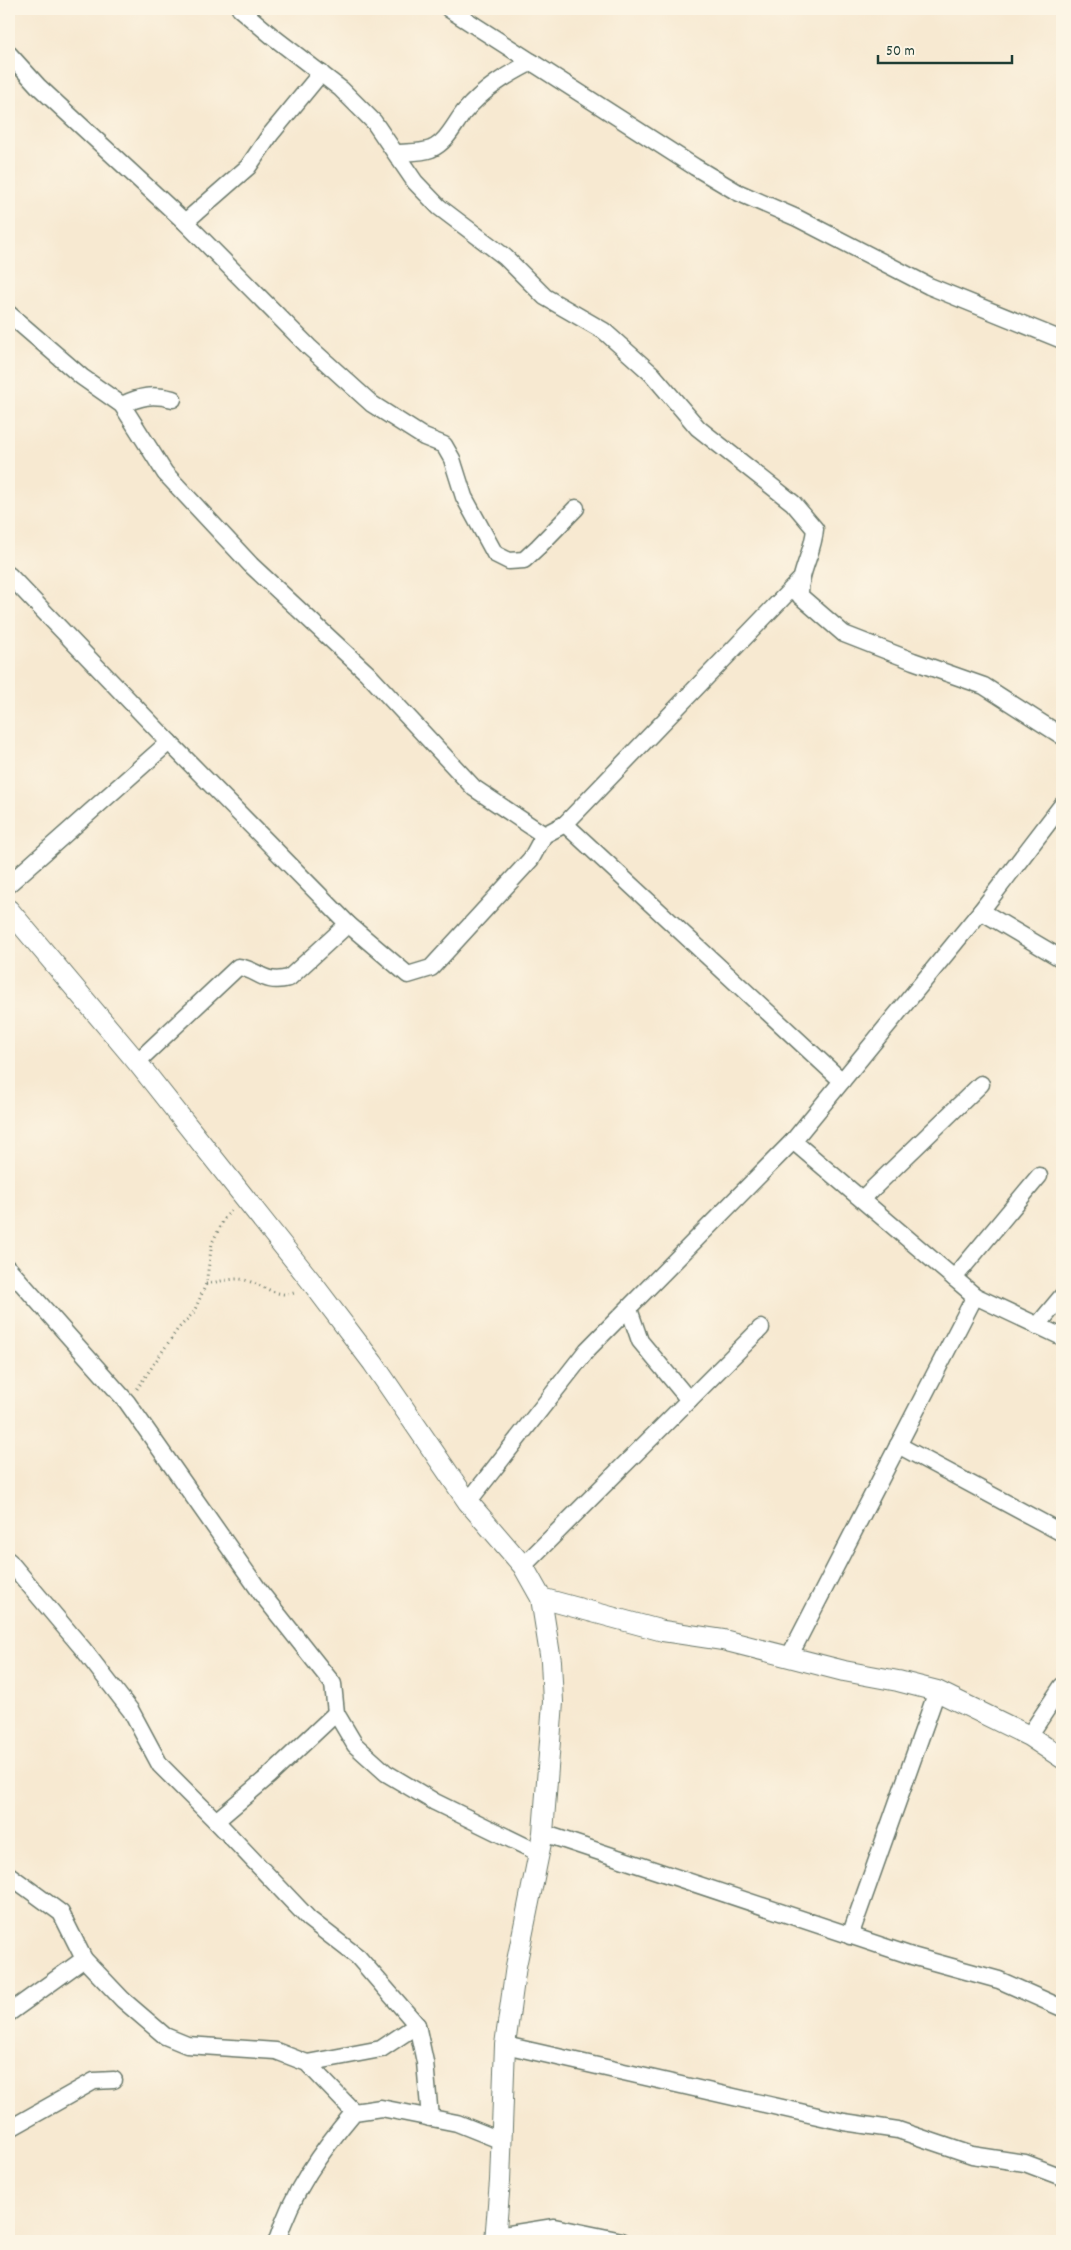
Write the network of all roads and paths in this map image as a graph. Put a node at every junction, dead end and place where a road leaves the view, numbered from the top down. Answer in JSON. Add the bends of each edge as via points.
{"nodes":[{"id":1,"x":240,"y":9,"type":"edge"},
{"id":2,"x":449,"y":9,"type":"edge"},
{"id":3,"x":506,"y":46,"type":"junction"},
{"id":4,"x":9,"y":54,"type":"edge"},
{"id":5,"x":532,"y":62,"type":"junction"},
{"id":6,"x":321,"y":73,"type":"junction"},
{"id":7,"x":504,"y":76,"type":"junction"},
{"id":8,"x":397,"y":153,"type":"junction"},
{"id":9,"x":185,"y":222,"type":"junction"},
{"id":10,"x":9,"y":314,"type":"edge"},
{"id":11,"x":1062,"y":340,"type":"edge"},
{"id":12,"x":173,"y":398,"type":"dead end"},
{"id":13,"x":122,"y":406,"type":"junction"},
{"id":14,"x":576,"y":508,"type":"dead end"},
{"id":15,"x":9,"y":575,"type":"edge"},
{"id":16,"x":799,"y":581,"type":"junction"},
{"id":17,"x":1062,"y":736,"type":"edge"},
{"id":18,"x":169,"y":742,"type":"junction"},
{"id":19,"x":1062,"y":805,"type":"edge"},
{"id":20,"x":565,"y":824,"type":"junction"},
{"id":21,"x":544,"y":835,"type":"junction"},
{"id":22,"x":9,"y":884,"type":"edge"},
{"id":23,"x":9,"y":910,"type":"edge"},
{"id":24,"x":981,"y":911,"type":"junction"},
{"id":25,"x":348,"y":924,"type":"junction"},
{"id":26,"x":1062,"y":959,"type":"edge"},
{"id":27,"x":137,"y":1062,"type":"junction"},
{"id":28,"x":842,"y":1081,"type":"junction"},
{"id":29,"x":981,"y":1084,"type":"dead end"},
{"id":30,"x":793,"y":1141,"type":"junction"},
{"id":31,"x":1039,"y":1176,"type":"dead end"},
{"id":32,"x":242,"y":1197,"type":"junction"},
{"id":33,"x":862,"y":1199,"type":"junction"},
{"id":34,"x":9,"y":1268,"type":"edge"},
{"id":35,"x":954,"y":1278,"type":"junction"},
{"id":36,"x":310,"y":1280,"type":"junction"},
{"id":37,"x":206,"y":1284,"type":"junction"},
{"id":38,"x":975,"y":1296,"type":"junction"},
{"id":39,"x":1062,"y":1296,"type":"edge"},
{"id":40,"x":629,"y":1309,"type":"junction"},
{"id":41,"x":1037,"y":1326,"type":"junction"},
{"id":42,"x":761,"y":1328,"type":"dead end"},
{"id":43,"x":1062,"y":1337,"type":"edge"},
{"id":44,"x":689,"y":1400,"type":"junction"},
{"id":45,"x":127,"y":1402,"type":"junction"},
{"id":46,"x":898,"y":1446,"type":"junction"},
{"id":47,"x":468,"y":1502,"type":"junction"},
{"id":48,"x":1062,"y":1533,"type":"edge"},
{"id":49,"x":9,"y":1561,"type":"edge"},
{"id":50,"x":523,"y":1566,"type":"junction"},
{"id":51,"x":541,"y":1598,"type":"junction"},
{"id":52,"x":789,"y":1657,"type":"junction"},
{"id":53,"x":1062,"y":1686,"type":"edge"},
{"id":54,"x":937,"y":1692,"type":"junction"},
{"id":55,"x":336,"y":1713,"type":"junction"},
{"id":56,"x":1029,"y":1736,"type":"junction"},
{"id":57,"x":1062,"y":1758,"type":"edge"},
{"id":58,"x":216,"y":1821,"type":"junction"},
{"id":59,"x":543,"y":1833,"type":"junction"},
{"id":60,"x":538,"y":1853,"type":"junction"},
{"id":61,"x":9,"y":1876,"type":"edge"},
{"id":62,"x":850,"y":1936,"type":"junction"},
{"id":63,"x":84,"y":1959,"type":"junction"},
{"id":64,"x":1062,"y":2008,"type":"edge"},
{"id":65,"x":9,"y":2013,"type":"edge"},
{"id":66,"x":417,"y":2025,"type":"junction"},
{"id":67,"x":505,"y":2044,"type":"junction"},
{"id":68,"x":307,"y":2063,"type":"junction"},
{"id":69,"x":114,"y":2080,"type":"dead end"},
{"id":70,"x":354,"y":2112,"type":"junction"},
{"id":71,"x":430,"y":2118,"type":"junction"},
{"id":72,"x":9,"y":2130,"type":"edge"},
{"id":73,"x":502,"y":2141,"type":"junction"},
{"id":74,"x":1062,"y":2177,"type":"edge"},
{"id":75,"x":495,"y":2239,"type":"edge"},
{"id":76,"x":277,"y":2241,"type":"edge"},
{"id":77,"x":622,"y":2241,"type":"edge"}],
"edges":[{"from":1,"to":6,"type":"street"},
{"from":2,"to":3,"type":"street"},
{"from":3,"to":5,"type":"street"},
{"from":3,"to":7,"type":"street"},
{"from":4,"to":9,"type":"street","via":[[38,86]]},
{"from":5,"to":7,"type":"street"},
{"from":5,"to":11,"type":"street","via":[[737,192],[797,218],[929,286]]},
{"from":6,"to":8,"type":"street","via":[[374,122]]},
{"from":6,"to":9,"type":"street","via":[[248,167]]},
{"from":7,"to":8,"type":"street","via":[[488,87],[441,142],[425,151]]},
{"from":8,"to":16,"type":"street","via":[[415,182],[439,206],[506,257],[545,297],[604,331],[652,374],[698,428],[793,503],[815,529],[814,546]]},
{"from":9,"to":14,"type":"street","via":[[309,347],[372,404],[424,437],[444,445],[464,497],[495,554],[509,561],[524,560]]},
{"from":10,"to":13,"type":"street"},
{"from":12,"to":13,"type":"street","via":[[155,394],[139,397]]},
{"from":13,"to":21,"type":"street","via":[[165,472],[251,565],[367,672],[474,788]]},
{"from":15,"to":18,"type":"street"},
{"from":16,"to":17,"type":"street","via":[[800,596],[844,634],[984,686]]},
{"from":16,"to":20,"type":"street"},
{"from":18,"to":22,"type":"street"},
{"from":18,"to":25,"type":"street"},
{"from":19,"to":24,"type":"street"},
{"from":20,"to":21,"type":"street"},
{"from":20,"to":28,"type":"street"},
{"from":21,"to":25,"type":"street","via":[[530,859],[431,968],[408,975]]},
{"from":23,"to":27,"type":"street"},
{"from":24,"to":26,"type":"street"},
{"from":24,"to":28,"type":"street"},
{"from":25,"to":27,"type":"street","via":[[289,978],[276,981],[238,967]]},
{"from":27,"to":32,"type":"street"},
{"from":28,"to":30,"type":"street"},
{"from":29,"to":33,"type":"street"},
{"from":30,"to":33,"type":"street"},
{"from":30,"to":40,"type":"street"},
{"from":31,"to":35,"type":"street"},
{"from":32,"to":36,"type":"street"},
{"from":32,"to":37,"type":"path","via":[[224,1219],[212,1243]]},
{"from":33,"to":35,"type":"street"},
{"from":34,"to":45,"type":"street"},
{"from":35,"to":38,"type":"street"},
{"from":36,"to":37,"type":"path","via":[[294,1294],[279,1294],[240,1279]]},
{"from":36,"to":47,"type":"street","via":[[373,1363]]},
{"from":37,"to":45,"type":"path","via":[[194,1312],[177,1330]]},
{"from":38,"to":41,"type":"street"},
{"from":38,"to":46,"type":"street"},
{"from":39,"to":41,"type":"street"},
{"from":40,"to":44,"type":"street","via":[[640,1340]]},
{"from":40,"to":47,"type":"street","via":[[587,1350]]},
{"from":41,"to":43,"type":"street"},
{"from":42,"to":44,"type":"street"},
{"from":44,"to":50,"type":"street"},
{"from":45,"to":55,"type":"street","via":[[261,1593],[333,1684]]},
{"from":46,"to":48,"type":"street"},
{"from":46,"to":52,"type":"street"},
{"from":47,"to":50,"type":"street"},
{"from":49,"to":58,"type":"street","via":[[130,1711],[160,1765]]},
{"from":50,"to":51,"type":"street"},
{"from":51,"to":52,"type":"street","via":[[663,1631],[723,1640]]},
{"from":51,"to":59,"type":"street","via":[[551,1661],[553,1702]]},
{"from":52,"to":54,"type":"street"},
{"from":53,"to":56,"type":"street"},
{"from":54,"to":56,"type":"street"},
{"from":54,"to":62,"type":"street"},
{"from":55,"to":58,"type":"street"},
{"from":55,"to":60,"type":"street","via":[[355,1745],[386,1773],[435,1802]]},
{"from":56,"to":57,"type":"street"},
{"from":58,"to":66,"type":"street","via":[[309,1919],[358,1958]]},
{"from":59,"to":60,"type":"street"},
{"from":59,"to":62,"type":"street"},
{"from":60,"to":67,"type":"street"},
{"from":61,"to":63,"type":"street","via":[[61,1912]]},
{"from":62,"to":64,"type":"street","via":[[999,1980]]},
{"from":63,"to":65,"type":"street"},
{"from":63,"to":68,"type":"street","via":[[123,2000],[165,2036],[187,2045],[276,2051]]},
{"from":66,"to":68,"type":"street","via":[[381,2049]]},
{"from":66,"to":71,"type":"street"},
{"from":67,"to":73,"type":"street"},
{"from":67,"to":74,"type":"street","via":[[844,2122],[898,2130],[972,2155],[1025,2163]]},
{"from":68,"to":70,"type":"street"},
{"from":69,"to":72,"type":"street","via":[[94,2081]]},
{"from":70,"to":71,"type":"street","via":[[381,2108]]},
{"from":70,"to":76,"type":"street","via":[[323,2150],[285,2213]]},
{"from":71,"to":73,"type":"street","via":[[457,2123]]},
{"from":73,"to":75,"type":"street"},
{"from":75,"to":77,"type":"street","via":[[554,2228]]}]}
